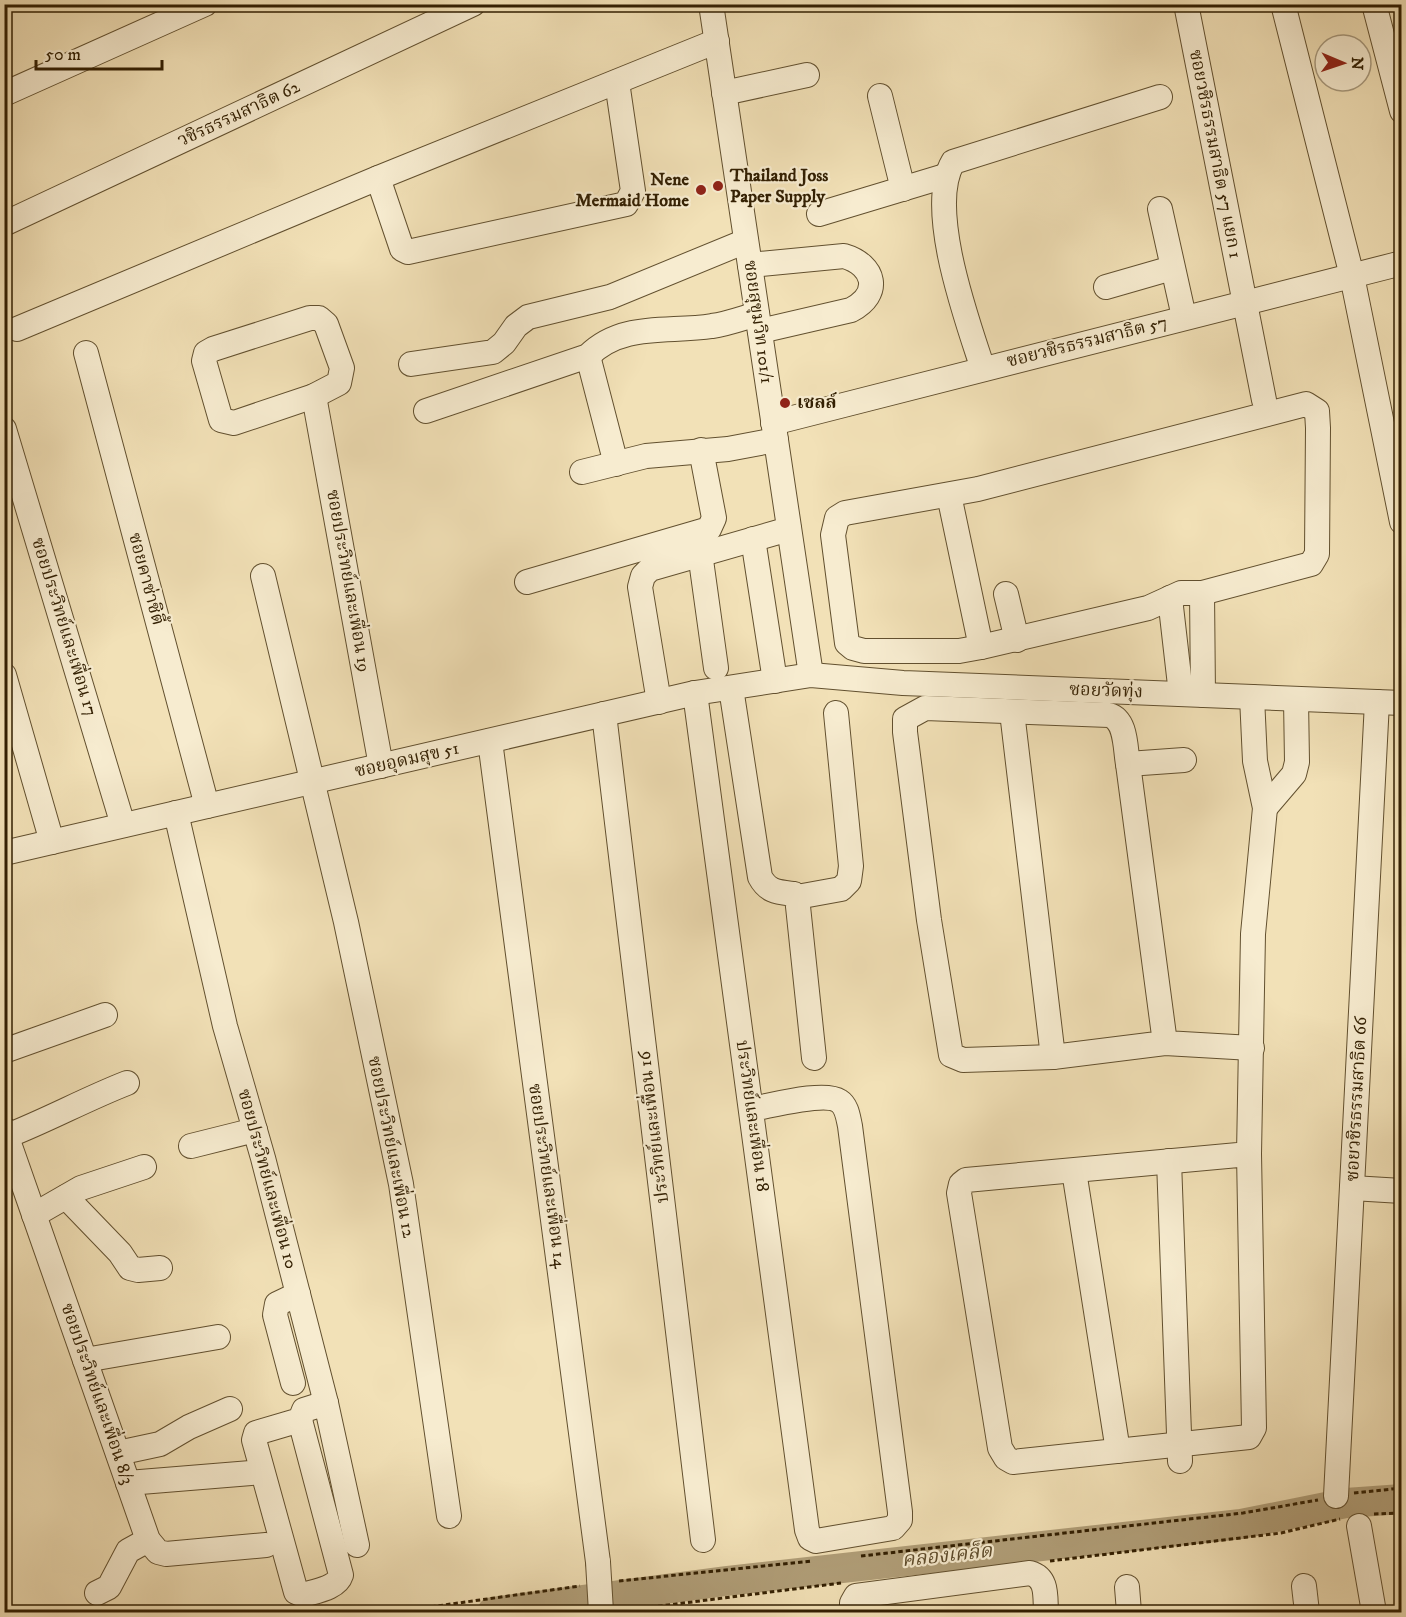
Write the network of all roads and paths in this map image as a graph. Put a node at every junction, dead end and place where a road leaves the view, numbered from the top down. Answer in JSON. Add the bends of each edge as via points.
{"nodes":[{"id":1,"x":205,"y":4,"type":"edge"},
{"id":2,"x":473,"y":4,"type":"edge"},
{"id":3,"x":711,"y":4,"type":"edge"},
{"id":4,"x":1186,"y":4,"type":"edge"},
{"id":5,"x":1282,"y":4,"type":"edge"},
{"id":6,"x":1374,"y":4,"type":"edge"},
{"id":7,"x":717,"y":41,"type":"junction"},
{"id":8,"x":807,"y":75,"type":"dead end"},
{"id":9,"x":617,"y":81,"type":"junction"},
{"id":10,"x":724,"y":93,"type":"junction"},
{"id":11,"x":4,"y":94,"type":"edge"},
{"id":12,"x":880,"y":96,"type":"dead end"},
{"id":13,"x":1160,"y":98,"type":"dead end"},
{"id":14,"x":1401,"y":111,"type":"edge"},
{"id":15,"x":945,"y":176,"type":"junction"},
{"id":16,"x":378,"y":178,"type":"junction"},
{"id":17,"x":903,"y":189,"type":"junction"},
{"id":18,"x":1160,"y":209,"type":"dead end"},
{"id":19,"x":819,"y":214,"type":"dead end"},
{"id":20,"x":4,"y":224,"type":"edge"},
{"id":21,"x":746,"y":241,"type":"junction"},
{"id":22,"x":1401,"y":263,"type":"edge"},
{"id":23,"x":750,"y":265,"type":"junction"},
{"id":24,"x":1172,"y":268,"type":"junction"},
{"id":25,"x":1352,"y":276,"type":"junction"},
{"id":26,"x":1106,"y":287,"type":"dead end"},
{"id":27,"x":1243,"y":303,"type":"junction"},
{"id":28,"x":1184,"y":317,"type":"junction"},
{"id":29,"x":759,"y":323,"type":"junction"},
{"id":30,"x":16,"y":329,"type":"dead end"},
{"id":31,"x":86,"y":353,"type":"dead end"},
{"id":32,"x":588,"y":356,"type":"junction"},
{"id":33,"x":411,"y":364,"type":"dead end"},
{"id":34,"x":983,"y":369,"type":"junction"},
{"id":35,"x":314,"y":396,"type":"junction"},
{"id":36,"x":1264,"y":400,"type":"dead end"},
{"id":37,"x":426,"y":411,"type":"dead end"},
{"id":38,"x":4,"y":429,"type":"edge"},
{"id":39,"x":775,"y":431,"type":"junction"},
{"id":40,"x":701,"y":450,"type":"junction"},
{"id":41,"x":616,"y":464,"type":"junction"},
{"id":42,"x":582,"y":472,"type":"dead end"},
{"id":43,"x":949,"y":495,"type":"junction"},
{"id":44,"x":1401,"y":522,"type":"edge"},
{"id":45,"x":789,"y":530,"type":"junction"},
{"id":46,"x":753,"y":539,"type":"junction"},
{"id":47,"x":700,"y":553,"type":"junction"},
{"id":48,"x":263,"y":576,"type":"dead end"},
{"id":49,"x":527,"y":582,"type":"dead end"},
{"id":50,"x":1202,"y":593,"type":"junction"},
{"id":51,"x":1006,"y":594,"type":"dead end"},
{"id":52,"x":1170,"y":598,"type":"junction"},
{"id":53,"x":1017,"y":640,"type":"junction"},
{"id":54,"x":981,"y":647,"type":"junction"},
{"id":55,"x":716,"y":668,"type":"dead end"},
{"id":56,"x":4,"y":675,"type":"edge"},
{"id":57,"x":811,"y":675,"type":"junction"},
{"id":58,"x":775,"y":681,"type":"junction"},
{"id":59,"x":731,"y":688,"type":"junction"},
{"id":60,"x":695,"y":693,"type":"junction"},
{"id":61,"x":1192,"y":694,"type":"junction"},
{"id":62,"x":1252,"y":697,"type":"junction"},
{"id":63,"x":1296,"y":699,"type":"junction"},
{"id":64,"x":659,"y":702,"type":"junction"},
{"id":65,"x":1377,"y":702,"type":"junction"},
{"id":66,"x":1401,"y":703,"type":"edge"},
{"id":67,"x":1012,"y":712,"type":"junction"},
{"id":68,"x":836,"y":713,"type":"dead end"},
{"id":69,"x":604,"y":714,"type":"junction"},
{"id":70,"x":489,"y":741,"type":"junction"},
{"id":71,"x":1184,"y":760,"type":"dead end"},
{"id":72,"x":1128,"y":764,"type":"junction"},
{"id":73,"x":381,"y":766,"type":"junction"},
{"id":74,"x":311,"y":782,"type":"junction"},
{"id":75,"x":207,"y":806,"type":"junction"},
{"id":76,"x":1264,"y":808,"type":"junction"},
{"id":77,"x":176,"y":813,"type":"junction"},
{"id":78,"x":123,"y":825,"type":"junction"},
{"id":79,"x":52,"y":842,"type":"junction"},
{"id":80,"x":4,"y":853,"type":"edge"},
{"id":81,"x":797,"y":897,"type":"junction"},
{"id":82,"x":105,"y":1014,"type":"dead end"},
{"id":83,"x":1165,"y":1043,"type":"junction"},
{"id":84,"x":1252,"y":1048,"type":"junction"},
{"id":85,"x":4,"y":1051,"type":"edge"},
{"id":86,"x":1053,"y":1057,"type":"junction"},
{"id":87,"x":814,"y":1058,"type":"dead end"},
{"id":88,"x":127,"y":1083,"type":"dead end"},
{"id":89,"x":751,"y":1109,"type":"junction"},
{"id":90,"x":255,"y":1130,"type":"junction"},
{"id":91,"x":6,"y":1133,"type":"edge"},
{"id":92,"x":191,"y":1146,"type":"dead end"},
{"id":93,"x":1249,"y":1154,"type":"junction"},
{"id":94,"x":1169,"y":1161,"type":"junction"},
{"id":95,"x":144,"y":1167,"type":"dead end"},
{"id":96,"x":1074,"y":1171,"type":"junction"},
{"id":97,"x":1352,"y":1188,"type":"junction"},
{"id":98,"x":1401,"y":1191,"type":"edge"},
{"id":99,"x":66,"y":1197,"type":"junction"},
{"id":100,"x":34,"y":1215,"type":"junction"},
{"id":101,"x":160,"y":1268,"type":"dead end"},
{"id":102,"x":298,"y":1294,"type":"junction"},
{"id":103,"x":218,"y":1337,"type":"dead end"},
{"id":104,"x":85,"y":1360,"type":"junction"},
{"id":105,"x":293,"y":1383,"type":"dead end"},
{"id":106,"x":326,"y":1404,"type":"junction"},
{"id":107,"x":230,"y":1409,"type":"dead end"},
{"id":108,"x":300,"y":1420,"type":"junction"},
{"id":109,"x":1118,"y":1451,"type":"junction"},
{"id":110,"x":118,"y":1453,"type":"junction"},
{"id":111,"x":1180,"y":1453,"type":"junction"},
{"id":112,"x":251,"y":1473,"type":"dead end"},
{"id":113,"x":128,"y":1483,"type":"junction"},
{"id":114,"x":1401,"y":1488,"type":"edge"},
{"id":115,"x":1336,"y":1496,"type":"junction"},
{"id":116,"x":449,"y":1516,"type":"dead end"},
{"id":117,"x":1359,"y":1526,"type":"dead end"},
{"id":118,"x":148,"y":1540,"type":"junction"},
{"id":119,"x":703,"y":1540,"type":"dead end"},
{"id":120,"x":266,"y":1545,"type":"dead end"},
{"id":121,"x":357,"y":1545,"type":"dead end"},
{"id":122,"x":855,"y":1556,"type":"dead end"},
{"id":123,"x":821,"y":1560,"type":"dead end"},
{"id":124,"x":600,"y":1576,"type":"junction"},
{"id":125,"x":1304,"y":1586,"type":"dead end"},
{"id":126,"x":1127,"y":1587,"type":"dead end"},
{"id":127,"x":97,"y":1593,"type":"dead end"},
{"id":128,"x":394,"y":1612,"type":"edge"},
{"id":129,"x":601,"y":1612,"type":"edge"},
{"id":130,"x":852,"y":1612,"type":"edge"},
{"id":131,"x":1046,"y":1612,"type":"edge"},
{"id":132,"x":1130,"y":1612,"type":"edge"},
{"id":133,"x":1306,"y":1612,"type":"edge"},
{"id":134,"x":1374,"y":1612,"type":"edge"}],
"edges":[{"from":1,"to":11,"type":"street"},
{"from":2,"to":20,"type":"street","name":"วชิรธรรมสาธิต 62"},
{"from":3,"to":7,"type":"street","name":"ซอยสุขุมวิท 101/1"},
{"from":4,"to":27,"type":"street","name":"ซอยวชิรธรรมสาธิต 57 แยก 1"},
{"from":5,"to":25,"type":"street"},
{"from":6,"to":14,"type":"street"},
{"from":7,"to":9,"type":"street"},
{"from":7,"to":10,"type":"street","name":"ซอยสุขุมวิท 101/1"},
{"from":8,"to":10,"type":"street"},
{"from":9,"to":16,"type":"street"},
{"from":9,"to":16,"type":"street","via":[[633,191],[626,204],[408,252],[402,249]]},
{"from":10,"to":21,"type":"street","name":"ซอยสุขุมวิท 101/1"},
{"from":12,"to":17,"type":"street"},
{"from":13,"to":15,"type":"street","via":[[952,162]]},
{"from":15,"to":17,"type":"street"},
{"from":15,"to":34,"type":"street","via":[[943,202],[948,244]]},
{"from":16,"to":30,"type":"street"},
{"from":17,"to":19,"type":"street"},
{"from":18,"to":24,"type":"street"},
{"from":21,"to":23,"type":"street","name":"ซอยสุขุมวิท 101/1"},
{"from":21,"to":33,"type":"street","via":[[610,297],[528,317],[493,351]]},
{"from":22,"to":25,"type":"street","name":"ซอยวชิรธรรมสาธิต 57"},
{"from":23,"to":29,"type":"street","name":"ซอยสุขุมวิท 101/1"},
{"from":23,"to":29,"type":"street","via":[[844,256],[867,268],[871,283],[863,304],[851,310]]},
{"from":24,"to":26,"type":"street"},
{"from":24,"to":28,"type":"street"},
{"from":25,"to":27,"type":"street","name":"ซอยวชิรธรรมสาธิต 57"},
{"from":25,"to":44,"type":"street"},
{"from":27,"to":28,"type":"street","name":"ซอยวชิรธรรมสาธิต 57"},
{"from":27,"to":36,"type":"street","name":"ซอยวชิรธรรมสาธิต 57 แยก 1"},
{"from":28,"to":34,"type":"street","name":"ซอยวชิรธรรมสาธิต 57"},
{"from":29,"to":32,"type":"street","via":[[637,332],[603,341]]},
{"from":29,"to":39,"type":"street","name":"ซอยสุขุมวิท 101/1"},
{"from":31,"to":75,"type":"street","name":"ซอยคาซ่าซิตี้"},
{"from":32,"to":37,"type":"street"},
{"from":32,"to":41,"type":"street"},
{"from":34,"to":39,"type":"street","name":"ซอยวชิรธรรมสาธิต 57"},
{"from":35,"to":35,"type":"street","via":[[335,387],[342,373],[326,324],[319,318],[213,349],[205,357],[218,416],[225,422],[234,423]]},
{"from":35,"to":73,"type":"street","name":"ซอยประวิทย์และเพื่อน 19"},
{"from":38,"to":78,"type":"street","name":"ซอยประวิทย์และเพื่อน 17"},
{"from":39,"to":40,"type":"street","name":"ซอยวชิรธรรมสาธิต 57","via":[[728,449]]},
{"from":39,"to":45,"type":"street","name":"ซอยสุขุมวิท 101/1"},
{"from":40,"to":41,"type":"street","name":"ซอยวชิรธรรมสาธิต 57","via":[[646,456]]},
{"from":40,"to":49,"type":"street","via":[[714,518],[709,529]]},
{"from":41,"to":42,"type":"street","name":"ซอยวชิรธรรมสาธิต 57"},
{"from":43,"to":50,"type":"street","via":[[1312,406],[1317,411],[1318,428],[1315,560],[1304,567]]},
{"from":43,"to":54,"type":"street"},
{"from":43,"to":54,"type":"street","via":[[845,513],[837,518],[833,535],[845,634],[847,643],[864,651],[959,651]]},
{"from":45,"to":46,"type":"street"},
{"from":45,"to":57,"type":"street","name":"ซอยสุขุมวิท 101/1"},
{"from":46,"to":47,"type":"street"},
{"from":46,"to":58,"type":"street"},
{"from":47,"to":55,"type":"street"},
{"from":47,"to":64,"type":"street","via":[[650,569],[643,576],[640,587]]},
{"from":48,"to":74,"type":"street","name":"ซอยประวิทย์และเพื่อน 12"},
{"from":50,"to":52,"type":"street","via":[[1181,593]]},
{"from":50,"to":61,"type":"street"},
{"from":51,"to":53,"type":"street"},
{"from":52,"to":53,"type":"street","via":[[1148,608]]},
{"from":52,"to":61,"type":"street"},
{"from":53,"to":54,"type":"street"},
{"from":56,"to":79,"type":"street"},
{"from":57,"to":58,"type":"street","name":"ซอยอุดมสุข 51"},
{"from":57,"to":61,"type":"street","name":"ซอยวัดทุ่ง","via":[[903,683]]},
{"from":58,"to":59,"type":"street","name":"ซอยอุดมสุข 51"},
{"from":59,"to":60,"type":"street","name":"ซอยอุดมสุข 51"},
{"from":59,"to":81,"type":"street","via":[[760,877],[774,891]]},
{"from":60,"to":64,"type":"street","name":"ซอยอุดมสุข 51"},
{"from":60,"to":89,"type":"street","name":"ประวิทย์และเพื่อน 18"},
{"from":61,"to":62,"type":"street","name":"ซอยวัดทุ่ง"},
{"from":62,"to":63,"type":"street","name":"ซอยวัดทุ่ง"},
{"from":62,"to":76,"type":"street","via":[[1255,761]]},
{"from":63,"to":65,"type":"street","name":"ซอยวัดทุ่ง"},
{"from":63,"to":76,"type":"street","via":[[1294,774]]},
{"from":64,"to":69,"type":"street","name":"ซอยอุดมสุข 51"},
{"from":65,"to":66,"type":"street","name":"ซอยวัดทุ่ง"},
{"from":65,"to":97,"type":"street","name":"ซอยวชิรธรรมสาธิต 66"},
{"from":67,"to":72,"type":"street","via":[[1113,716],[1121,724]]},
{"from":67,"to":86,"type":"street"},
{"from":67,"to":86,"type":"street","via":[[925,708],[905,719],[904,732],[951,1055],[963,1060]]},
{"from":68,"to":81,"type":"street","via":[[851,866],[849,881],[841,889]]},
{"from":69,"to":70,"type":"street","name":"ซอยอุดมสุข 51"},
{"from":69,"to":119,"type":"street","name":"ประวิทย์และเพื่อน 16"},
{"from":70,"to":73,"type":"street","name":"ซอยอุดมสุข 51"},
{"from":70,"to":124,"type":"street","name":"ซอยประวิทย์และเพื่อน 14"},
{"from":71,"to":72,"type":"street"},
{"from":72,"to":83,"type":"street"},
{"from":73,"to":74,"type":"street","name":"ซอยอุดมสุข 51"},
{"from":74,"to":75,"type":"street","name":"ซอยอุดมสุข 51"},
{"from":74,"to":116,"type":"street","name":"ซอยประวิทย์และเพื่อน 12","via":[[346,922],[400,1184]]},
{"from":75,"to":77,"type":"street","name":"ซอยอุดมสุข 51"},
{"from":76,"to":84,"type":"street","via":[[1253,934]]},
{"from":77,"to":78,"type":"street","name":"ซอยอุดมสุข 51"},
{"from":77,"to":90,"type":"street","name":"ซอยประวิทย์และเพื่อน 10","via":[[225,1026]]},
{"from":78,"to":79,"type":"street","name":"ซอยอุดมสุข 51"},
{"from":79,"to":80,"type":"street","name":"ซอยอุดมสุข 51"},
{"from":81,"to":87,"type":"street"},
{"from":82,"to":85,"type":"street"},
{"from":83,"to":84,"type":"street"},
{"from":83,"to":86,"type":"street"},
{"from":84,"to":93,"type":"street"},
{"from":88,"to":91,"type":"street","via":[[44,1121]]},
{"from":89,"to":89,"type":"street","name":"ประวิทย์และเพื่อน 18","via":[[810,1539],[893,1528],[900,1520],[845,1107],[825,1096]]},
{"from":90,"to":92,"type":"street"},
{"from":90,"to":102,"type":"street","name":"ซอยประวิทย์และเพื่อน 10"},
{"from":91,"to":100,"type":"street","name":"ซอยประวิทย์และเพื่อน 8/3"},
{"from":93,"to":94,"type":"street"},
{"from":93,"to":111,"type":"street","via":[[1254,1428],[1249,1437]]},
{"from":94,"to":96,"type":"street"},
{"from":94,"to":111,"type":"street"},
{"from":95,"to":99,"type":"street","via":[[81,1188]]},
{"from":96,"to":109,"type":"street"},
{"from":96,"to":109,"type":"street","via":[[966,1180],[959,1193],[1000,1448],[1006,1458],[1013,1462]]},
{"from":97,"to":98,"type":"street"},
{"from":97,"to":115,"type":"street","name":"ซอยวชิรธรรมสาธิต 66"},
{"from":99,"to":100,"type":"street"},
{"from":99,"to":101,"type":"street","via":[[130,1268]]},
{"from":100,"to":104,"type":"street","name":"ซอยประวิทย์และเพื่อน 8/3"},
{"from":102,"to":105,"type":"street","via":[[277,1304],[275,1316]]},
{"from":102,"to":106,"type":"street","name":"ซอยประวิทย์และเพื่อน 10"},
{"from":103,"to":104,"type":"street"},
{"from":104,"to":110,"type":"street","name":"ซอยประวิทย์และเพื่อน 8/3"},
{"from":106,"to":108,"type":"street","via":[[304,1410]]},
{"from":106,"to":121,"type":"street","name":"ซอยประวิทย์และเพื่อน 10"},
{"from":107,"to":110,"type":"street","via":[[160,1444]]},
{"from":108,"to":108,"type":"street","via":[[341,1575],[332,1585],[303,1595],[296,1592],[254,1440],[256,1433]]},
{"from":109,"to":111,"type":"street"},
{"from":110,"to":113,"type":"street","name":"ซอยประวิทย์และเพื่อน 8/3"},
{"from":112,"to":113,"type":"street"},
{"from":113,"to":118,"type":"street","name":"ซอยประวิทย์และเพื่อน 8/3"},
{"from":114,"to":115,"type":"path"},
{"from":115,"to":122,"type":"path","via":[[1243,1513]]},
{"from":117,"to":134,"type":"street"},
{"from":118,"to":120,"type":"street","via":[[158,1552],[166,1554]]},
{"from":118,"to":127,"type":"street","via":[[128,1551],[109,1587]]},
{"from":123,"to":124,"type":"path"},
{"from":124,"to":128,"type":"path"},
{"from":124,"to":129,"type":"street","name":"ซอยประวิทย์และเพื่อน 14","bridge":true},
{"from":125,"to":133,"type":"street"},
{"from":126,"to":132,"type":"street"},
{"from":130,"to":131,"type":"street","via":[[856,1596],[1030,1573],[1044,1583]]}]}
